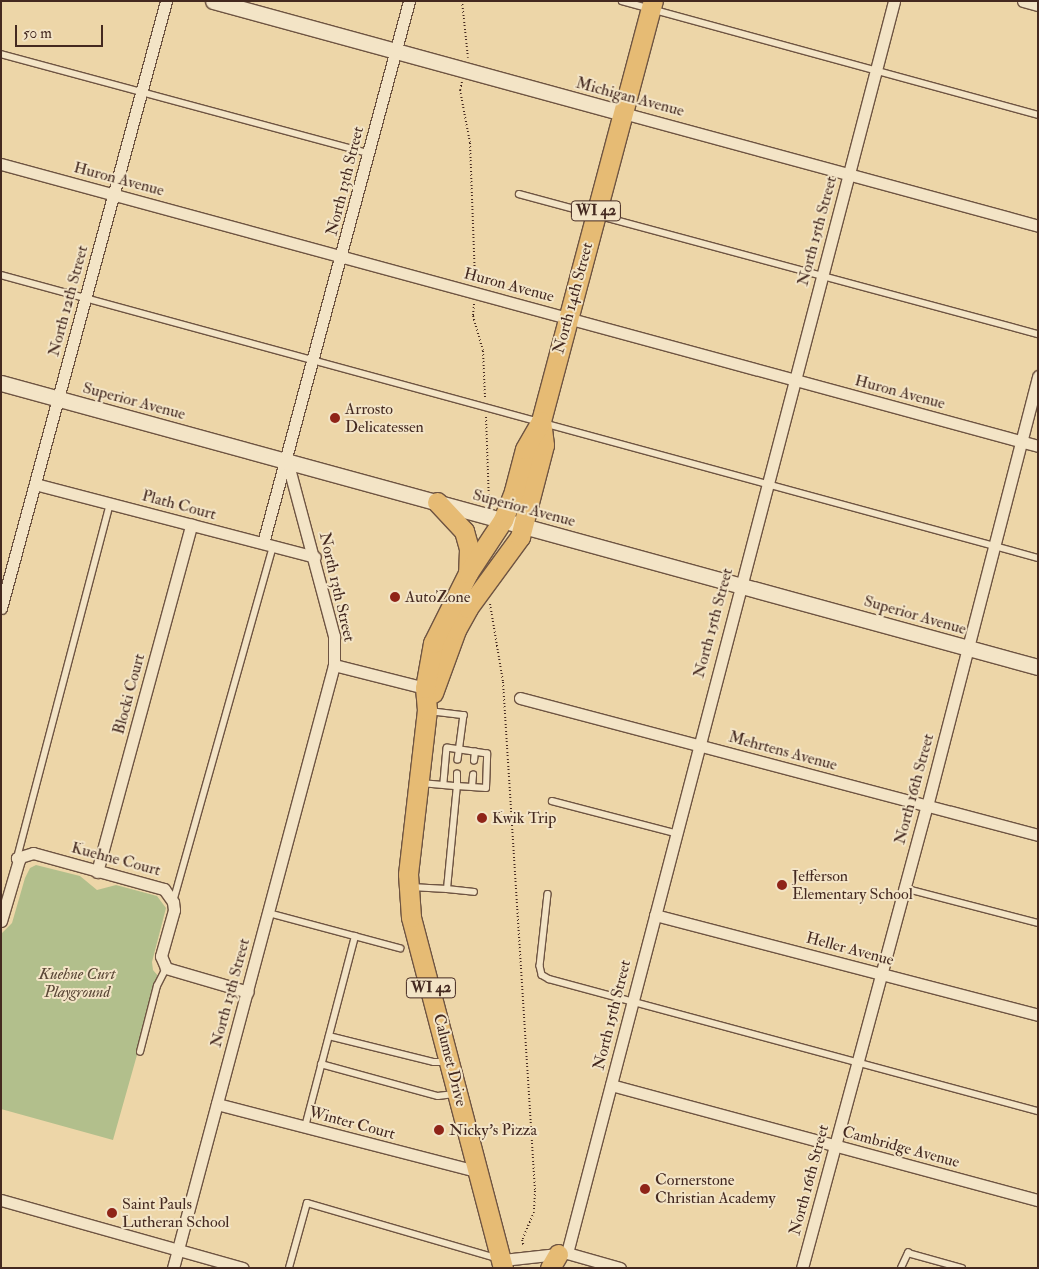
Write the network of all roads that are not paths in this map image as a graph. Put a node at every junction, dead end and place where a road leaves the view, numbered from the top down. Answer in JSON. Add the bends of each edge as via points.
{"nodes":[{"id":1,"x":166,"y":1,"type":"edge"},
{"id":2,"x":213,"y":1,"type":"edge"},
{"id":3,"x":409,"y":1,"type":"edge"},
{"id":4,"x":622,"y":1,"type":"edge"},
{"id":5,"x":894,"y":1,"type":"edge"},
{"id":6,"x":1023,"y":1,"type":"edge"},
{"id":7,"x":652,"y":5,"type":"edge"},
{"id":8,"x":1038,"y":5,"type":"edge"},
{"id":9,"x":396,"y":51,"type":"junction"},
{"id":10,"x":1,"y":54,"type":"edge"},
{"id":11,"x":876,"y":71,"type":"junction"},
{"id":12,"x":141,"y":92,"type":"junction"},
{"id":13,"x":623,"y":113,"type":"junction"},
{"id":14,"x":1038,"y":115,"type":"edge"},
{"id":15,"x":368,"y":153,"type":"junction"},
{"id":16,"x":1,"y":164,"type":"edge"},
{"id":17,"x":848,"y":174,"type":"junction"},
{"id":18,"x":113,"y":194,"type":"junction"},
{"id":19,"x":519,"y":194,"type":"dead end"},
{"id":20,"x":596,"y":214,"type":"junction"},
{"id":21,"x":1038,"y":226,"type":"edge"},
{"id":22,"x":342,"y":257,"type":"junction"},
{"id":23,"x":1,"y":275,"type":"edge"},
{"id":24,"x":821,"y":276,"type":"junction"},
{"id":25,"x":86,"y":298,"type":"junction"},
{"id":26,"x":568,"y":318,"type":"junction"},
{"id":27,"x":1038,"y":334,"type":"edge"},
{"id":28,"x":314,"y":360,"type":"junction"},
{"id":29,"x":1038,"y":376,"type":"edge"},
{"id":30,"x":794,"y":380,"type":"junction"},
{"id":31,"x":1,"y":383,"type":"edge"},
{"id":32,"x":58,"y":398,"type":"junction"},
{"id":33,"x":541,"y":421,"type":"junction"},
{"id":34,"x":1020,"y":441,"type":"junction"},
{"id":35,"x":1038,"y":446,"type":"edge"},
{"id":36,"x":287,"y":461,"type":"junction"},
{"id":37,"x":767,"y":482,"type":"junction"},
{"id":38,"x":35,"y":484,"type":"junction"},
{"id":39,"x":436,"y":502,"type":"junction"},
{"id":40,"x":110,"y":504,"type":"junction"},
{"id":41,"x":494,"y":518,"type":"junction"},
{"id":42,"x":191,"y":525,"type":"junction"},
{"id":43,"x":524,"y":526,"type":"junction"},
{"id":44,"x":268,"y":545,"type":"junction"},
{"id":45,"x":994,"y":546,"type":"junction"},
{"id":46,"x":315,"y":557,"type":"junction"},
{"id":47,"x":1038,"y":558,"type":"edge"},
{"id":48,"x":468,"y":573,"type":"junction"},
{"id":49,"x":740,"y":585,"type":"junction"},
{"id":50,"x":1,"y":608,"type":"edge"},
{"id":51,"x":968,"y":648,"type":"junction"},
{"id":52,"x":334,"y":665,"type":"junction"},
{"id":53,"x":1038,"y":667,"type":"edge"},
{"id":54,"x":425,"y":688,"type":"junction"},
{"id":55,"x":520,"y":698,"type":"dead end"},
{"id":56,"x":427,"y":710,"type":"junction"},
{"id":57,"x":698,"y":746,"type":"junction"},
{"id":58,"x":459,"y":750,"type":"junction"},
{"id":59,"x":475,"y":752,"type":"junction"},
{"id":60,"x":458,"y":760,"type":"dead end"},
{"id":61,"x":474,"y":762,"type":"dead end"},
{"id":62,"x":457,"y":774,"type":"dead end"},
{"id":63,"x":473,"y":775,"type":"dead end"},
{"id":64,"x":419,"y":783,"type":"junction"},
{"id":65,"x":444,"y":784,"type":"junction"},
{"id":66,"x":457,"y":786,"type":"junction"},
{"id":67,"x":472,"y":787,"type":"junction"},
{"id":68,"x":552,"y":801,"type":"dead end"},
{"id":69,"x":927,"y":806,"type":"junction"},
{"id":70,"x":675,"y":833,"type":"junction"},
{"id":71,"x":1038,"y":835,"type":"edge"},
{"id":72,"x":17,"y":858,"type":"junction"},
{"id":73,"x":97,"y":872,"type":"junction"},
{"id":74,"x":408,"y":887,"type":"junction"},
{"id":75,"x":904,"y":888,"type":"junction"},
{"id":76,"x":447,"y":889,"type":"junction"},
{"id":77,"x":474,"y":892,"type":"dead end"},
{"id":78,"x":548,"y":894,"type":"dead end"},
{"id":79,"x":173,"y":902,"type":"junction"},
{"id":80,"x":269,"y":914,"type":"junction"},
{"id":81,"x":655,"y":915,"type":"junction"},
{"id":82,"x":1,"y":921,"type":"edge"},
{"id":83,"x":1038,"y":923,"type":"edge"},
{"id":84,"x":355,"y":936,"type":"junction"},
{"id":85,"x":400,"y":948,"type":"dead end"},
{"id":86,"x":166,"y":968,"type":"junction"},
{"id":87,"x":881,"y":974,"type":"junction"},
{"id":88,"x":248,"y":992,"type":"junction"},
{"id":89,"x":632,"y":1002,"type":"junction"},
{"id":90,"x":1038,"y":1015,"type":"edge"},
{"id":91,"x":329,"y":1036,"type":"junction"},
{"id":92,"x":140,"y":1052,"type":"dead end"},
{"id":93,"x":449,"y":1060,"type":"junction"},
{"id":94,"x":857,"y":1063,"type":"junction"},
{"id":95,"x":322,"y":1064,"type":"junction"},
{"id":96,"x":610,"y":1085,"type":"junction"},
{"id":97,"x":458,"y":1093,"type":"junction"},
{"id":98,"x":217,"y":1104,"type":"junction"},
{"id":99,"x":1038,"y":1111,"type":"edge"},
{"id":100,"x":305,"y":1128,"type":"junction"},
{"id":101,"x":835,"y":1146,"type":"junction"},
{"id":102,"x":479,"y":1172,"type":"junction"},
{"id":103,"x":1,"y":1200,"type":"edge"},
{"id":104,"x":1038,"y":1200,"type":"edge"},
{"id":105,"x":178,"y":1250,"type":"junction"},
{"id":106,"x":558,"y":1258,"type":"edge"},
{"id":107,"x":504,"y":1265,"type":"edge"},
{"id":108,"x":174,"y":1268,"type":"edge"},
{"id":109,"x":242,"y":1268,"type":"edge"},
{"id":110,"x":289,"y":1268,"type":"edge"},
{"id":111,"x":620,"y":1268,"type":"edge"},
{"id":112,"x":802,"y":1268,"type":"edge"},
{"id":113,"x":901,"y":1268,"type":"edge"},
{"id":114,"x":962,"y":1268,"type":"edge"}],
"edges":[{"from":1,"to":12,"type":"street","name":"North 12th Street"},
{"from":2,"to":9,"type":"street","name":"Michigan Avenue"},
{"from":3,"to":9,"type":"street","name":"North 13th Street"},
{"from":4,"to":7,"type":"lane"},
{"from":5,"to":11,"type":"street","name":"North 15th Street"},
{"from":6,"to":8,"type":"street"},
{"from":7,"to":11,"type":"lane"},
{"from":7,"to":13,"type":"main road","name":"North 14th Street","number":"WI 42"},
{"from":9,"to":13,"type":"street","name":"Michigan Avenue"},
{"from":9,"to":15,"type":"street","name":"North 13th Street"},
{"from":10,"to":12,"type":"lane"},
{"from":11,"to":14,"type":"lane"},
{"from":11,"to":17,"type":"street","name":"North 15th Street"},
{"from":12,"to":15,"type":"lane"},
{"from":12,"to":18,"type":"street","name":"North 12th Street"},
{"from":13,"to":17,"type":"street","name":"Michigan Avenue"},
{"from":13,"to":20,"type":"main road","name":"North 14th Street","number":"WI 42"},
{"from":15,"to":22,"type":"street","name":"North 13th Street"},
{"from":16,"to":18,"type":"street","name":"Huron Avenue"},
{"from":17,"to":21,"type":"street","name":"Michigan Avenue"},
{"from":17,"to":24,"type":"street","name":"North 15th Street"},
{"from":18,"to":22,"type":"street","name":"Huron Avenue"},
{"from":18,"to":25,"type":"street","name":"North 12th Street"},
{"from":19,"to":20,"type":"lane"},
{"from":20,"to":24,"type":"lane"},
{"from":20,"to":26,"type":"main road","name":"North 14th Street","number":"WI 42"},
{"from":22,"to":26,"type":"street","name":"Huron Avenue"},
{"from":22,"to":28,"type":"street","name":"North 13th Street"},
{"from":23,"to":25,"type":"lane"},
{"from":24,"to":27,"type":"lane"},
{"from":24,"to":30,"type":"street","name":"North 15th Street"},
{"from":25,"to":28,"type":"lane"},
{"from":25,"to":32,"type":"street","name":"North 12th Street"},
{"from":26,"to":30,"type":"street","name":"Huron Avenue"},
{"from":26,"to":33,"type":"main road","name":"North 14th Street","number":"WI 42"},
{"from":28,"to":33,"type":"lane"},
{"from":28,"to":36,"type":"street","name":"North 13th Street"},
{"from":29,"to":34,"type":"street","name":"North 16th Street"},
{"from":30,"to":34,"type":"street","name":"Huron Avenue"},
{"from":30,"to":37,"type":"street","name":"North 15th Street"},
{"from":31,"to":32,"type":"street","name":"Superior Avenue"},
{"from":32,"to":36,"type":"street","name":"Superior Avenue"},
{"from":32,"to":38,"type":"street","name":"North 12th Street"},
{"from":33,"to":37,"type":"lane"},
{"from":33,"to":41,"type":"main road","name":"North 14th Street","number":"WI 42","via":[[525,449],[514,491]]},
{"from":33,"to":43,"type":"main road","name":"North 14th Street","number":"WI 42","via":[[544,445]]},
{"from":34,"to":35,"type":"street","name":"Huron Avenue"},
{"from":34,"to":45,"type":"street","name":"North 16th Street"},
{"from":36,"to":39,"type":"street","name":"Superior Avenue"},
{"from":36,"to":44,"type":"street"},
{"from":36,"to":46,"type":"street","name":"North 13th Street"},
{"from":37,"to":45,"type":"lane"},
{"from":37,"to":49,"type":"street","name":"North 15th Street"},
{"from":38,"to":40,"type":"street","name":"Plath Court"},
{"from":38,"to":50,"type":"street","name":"North 12th Street"},
{"from":39,"to":41,"type":"street","name":"Superior Avenue"},
{"from":39,"to":48,"type":"main road","via":[[464,531],[469,549]]},
{"from":40,"to":42,"type":"street","name":"Plath Court"},
{"from":40,"to":72,"type":"lane"},
{"from":41,"to":43,"type":"street","name":"Superior Avenue"},
{"from":41,"to":48,"type":"main road","name":"North 14th Street","number":"WI 42"},
{"from":42,"to":44,"type":"street","name":"Plath Court"},
{"from":42,"to":73,"type":"street","name":"Blocki Court"},
{"from":43,"to":49,"type":"street","name":"Superior Avenue"},
{"from":43,"to":56,"type":"main road","name":"North 14th Street","number":"WI 42","via":[[520,537],[456,630]]},
{"from":44,"to":46,"type":"street","name":"Plath Court"},
{"from":44,"to":79,"type":"lane"},
{"from":45,"to":47,"type":"lane"},
{"from":45,"to":51,"type":"street","name":"North 16th Street"},
{"from":46,"to":52,"type":"street","name":"North 13th Street","via":[[334,636]]},
{"from":48,"to":54,"type":"main road","name":"North 14th Street","number":"WI 42","via":[[432,643]]},
{"from":49,"to":51,"type":"street","name":"Superior Avenue"},
{"from":49,"to":57,"type":"street","name":"North 15th Street"},
{"from":51,"to":53,"type":"street","name":"Superior Avenue"},
{"from":51,"to":69,"type":"street","name":"North 16th Street"},
{"from":52,"to":54,"type":"street"},
{"from":52,"to":80,"type":"street","name":"North 13th Street"},
{"from":54,"to":56,"type":"main road","name":"North 14th Street","number":"WI 42"},
{"from":55,"to":57,"type":"street","name":"Mehrtens Avenue"},
{"from":56,"to":58,"type":"lane","via":[[464,715]]},
{"from":56,"to":64,"type":"main road","name":"Calumet Drive","number":"WI 42"},
{"from":57,"to":69,"type":"street","name":"Mehrtens Avenue"},
{"from":57,"to":70,"type":"street","name":"North 15th Street"},
{"from":58,"to":59,"type":"lane"},
{"from":58,"to":60,"type":"lane"},
{"from":58,"to":65,"type":"lane","via":[[447,748]]},
{"from":59,"to":61,"type":"lane"},
{"from":59,"to":67,"type":"lane","via":[[487,754],[486,788]]},
{"from":62,"to":66,"type":"lane"},
{"from":63,"to":67,"type":"lane"},
{"from":64,"to":65,"type":"lane"},
{"from":64,"to":74,"type":"main road","name":"Calumet Drive","number":"WI 42"},
{"from":65,"to":66,"type":"lane"},
{"from":66,"to":67,"type":"lane"},
{"from":66,"to":76,"type":"lane"},
{"from":68,"to":70,"type":"lane"},
{"from":69,"to":71,"type":"street","name":"Mehrtens Avenue"},
{"from":69,"to":75,"type":"street","name":"North 16th Street"},
{"from":70,"to":81,"type":"street","name":"North 15th Street"},
{"from":72,"to":73,"type":"street","name":"Kuehne Court","via":[[33,853]]},
{"from":72,"to":82,"type":"street"},
{"from":73,"to":79,"type":"street","name":"Kuehne Court","via":[[164,888]]},
{"from":74,"to":76,"type":"lane"},
{"from":74,"to":93,"type":"main road","name":"Calumet Drive","number":"WI 42","via":[[411,917]]},
{"from":75,"to":83,"type":"lane"},
{"from":75,"to":87,"type":"street","name":"North 16th Street"},
{"from":76,"to":77,"type":"lane"},
{"from":78,"to":89,"type":"lane","via":[[540,966],[544,976]]},
{"from":79,"to":86,"type":"street","via":[[162,956]]},
{"from":80,"to":84,"type":"lane"},
{"from":80,"to":88,"type":"street","name":"North 13th Street"},
{"from":81,"to":87,"type":"street","name":"Heller Avenue"},
{"from":81,"to":89,"type":"street","name":"North 15th Street"},
{"from":84,"to":85,"type":"lane"},
{"from":84,"to":91,"type":"lane"},
{"from":86,"to":88,"type":"street"},
{"from":86,"to":92,"type":"lane","via":[[157,986]]},
{"from":87,"to":90,"type":"street","name":"Heller Avenue"},
{"from":87,"to":94,"type":"street","name":"North 16th Street"},
{"from":88,"to":98,"type":"street","name":"North 13th Street"},
{"from":89,"to":94,"type":"lane"},
{"from":89,"to":96,"type":"street","name":"North 15th Street"},
{"from":91,"to":93,"type":"lane","via":[[434,1062]]},
{"from":91,"to":95,"type":"lane"},
{"from":93,"to":97,"type":"main road","name":"Calumet Drive","number":"WI 42"},
{"from":94,"to":99,"type":"lane"},
{"from":94,"to":101,"type":"street","name":"North 16th Street"},
{"from":95,"to":97,"type":"lane","via":[[438,1096]]},
{"from":95,"to":100,"type":"lane"},
{"from":96,"to":101,"type":"street","name":"Cambridge Avenue"},
{"from":96,"to":106,"type":"street","name":"North 15th Street"},
{"from":97,"to":102,"type":"main road","name":"Calumet Drive","number":"WI 42"},
{"from":98,"to":100,"type":"street","name":"Winter Court"},
{"from":98,"to":105,"type":"street","name":"North 13th Street"},
{"from":100,"to":102,"type":"street","name":"Winter Court"},
{"from":101,"to":104,"type":"street","name":"Cambridge Avenue"},
{"from":101,"to":112,"type":"street","name":"North 16th Street"},
{"from":102,"to":107,"type":"main road","name":"Calumet Drive","number":"WI 42"},
{"from":103,"to":105,"type":"street"},
{"from":105,"to":108,"type":"street","name":"North 13th Street"},
{"from":105,"to":109,"type":"street"},
{"from":106,"to":107,"type":"street","via":[[526,1257]]},
{"from":106,"to":111,"type":"street"},
{"from":107,"to":110,"type":"lane","via":[[307,1203]]},
{"from":113,"to":114,"type":"lane","via":[[908,1253]]}]}
